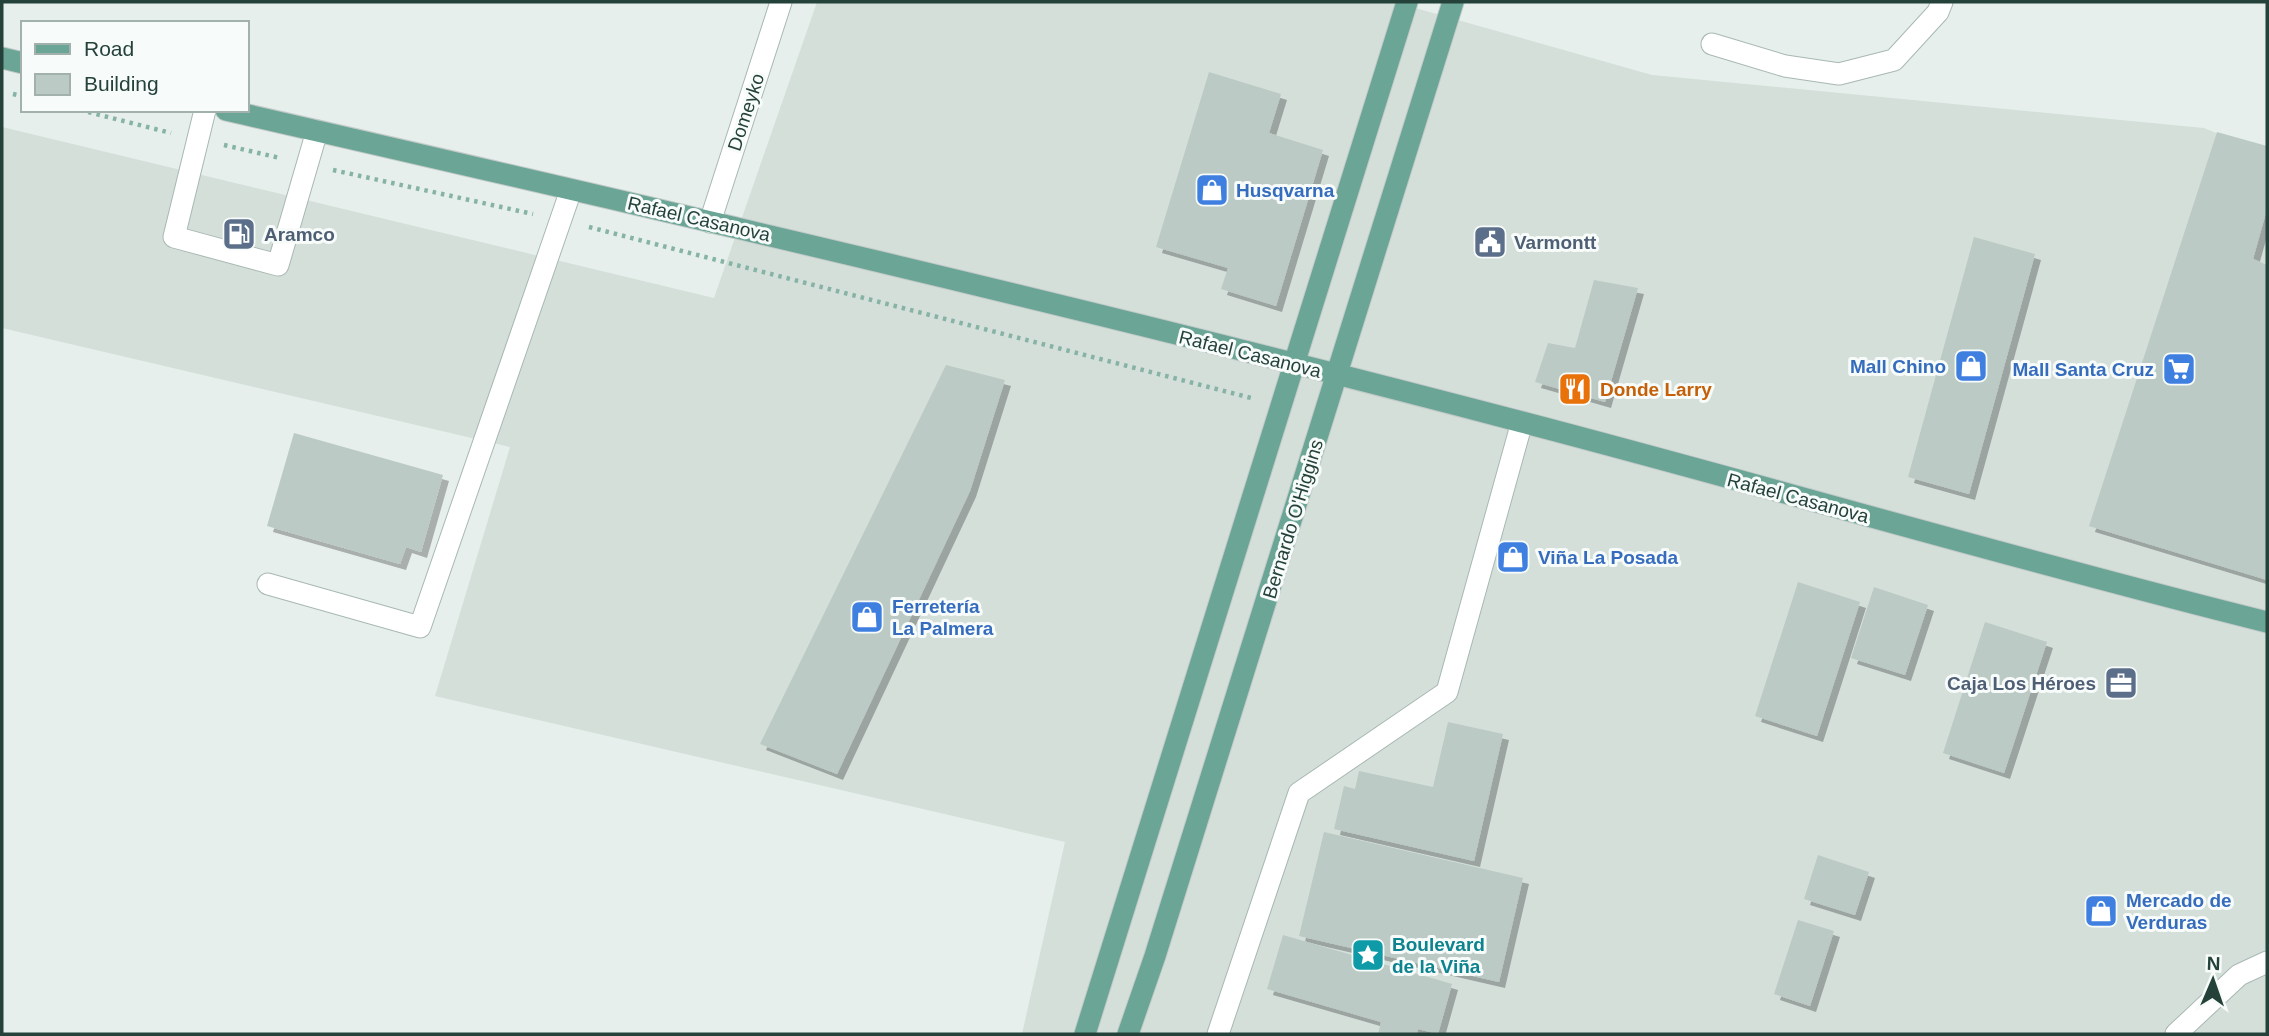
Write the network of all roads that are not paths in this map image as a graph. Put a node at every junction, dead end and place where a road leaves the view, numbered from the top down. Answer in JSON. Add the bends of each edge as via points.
{"nodes":[{"id":1,"x":781,"y":2,"type":"edge"},
{"id":2,"x":1407,"y":2,"type":"edge"},
{"id":3,"x":1453,"y":2,"type":"edge"},
{"id":4,"x":1942,"y":2,"type":"edge"},
{"id":5,"x":1712,"y":44,"type":"dead end"},
{"id":6,"x":2,"y":58,"type":"edge"},
{"id":7,"x":21,"y":63,"type":"edge"},
{"id":8,"x":205,"y":112,"type":"edge"},
{"id":9,"x":235,"y":112,"type":"edge"},
{"id":10,"x":317,"y":131,"type":"junction"},
{"id":11,"x":571,"y":190,"type":"junction"},
{"id":12,"x":710,"y":222,"type":"junction"},
{"id":13,"x":1293,"y":364,"type":"junction"},
{"id":14,"x":1338,"y":376,"type":"junction"},
{"id":15,"x":1522,"y":422,"type":"junction"},
{"id":16,"x":268,"y":584,"type":"dead end"},
{"id":17,"x":2267,"y":622,"type":"edge"},
{"id":18,"x":2267,"y":962,"type":"edge"},
{"id":19,"x":1085,"y":1034,"type":"edge"},
{"id":20,"x":1128,"y":1034,"type":"edge"},
{"id":21,"x":1218,"y":1034,"type":"edge"},
{"id":22,"x":2176,"y":1034,"type":"edge"}],
"edges":[{"from":1,"to":12,"type":"street","name":"Domeyko"},
{"from":2,"to":13,"type":"main road"},
{"from":3,"to":14,"type":"main road","name":"Bernardo O'Higgins"},
{"from":4,"to":5,"type":"street","via":[[1894,60],[1839,74],[1785,66]]},
{"from":6,"to":7,"type":"main road"},
{"from":8,"to":10,"type":"street","via":[[174,237],[278,265]]},
{"from":9,"to":10,"type":"main road","name":"Rafael Casanova"},
{"from":10,"to":11,"type":"main road","name":"Rafael Casanova"},
{"from":11,"to":12,"type":"main road","name":"Rafael Casanova"},
{"from":11,"to":16,"type":"street","via":[[420,627]]},
{"from":12,"to":13,"type":"main road","name":"Rafael Casanova"},
{"from":13,"to":14,"type":"main road","name":"Rafael Casanova"},
{"from":13,"to":19,"type":"main road"},
{"from":14,"to":15,"type":"main road","name":"Rafael Casanova"},
{"from":14,"to":20,"type":"main road","name":"Bernardo O'Higgins"},
{"from":15,"to":17,"type":"main road","name":"Rafael Casanova","via":[[2100,581]]},
{"from":15,"to":21,"type":"street","via":[[1447,692],[1299,793]]},
{"from":18,"to":22,"type":"street","via":[[2239,975]]}]}
